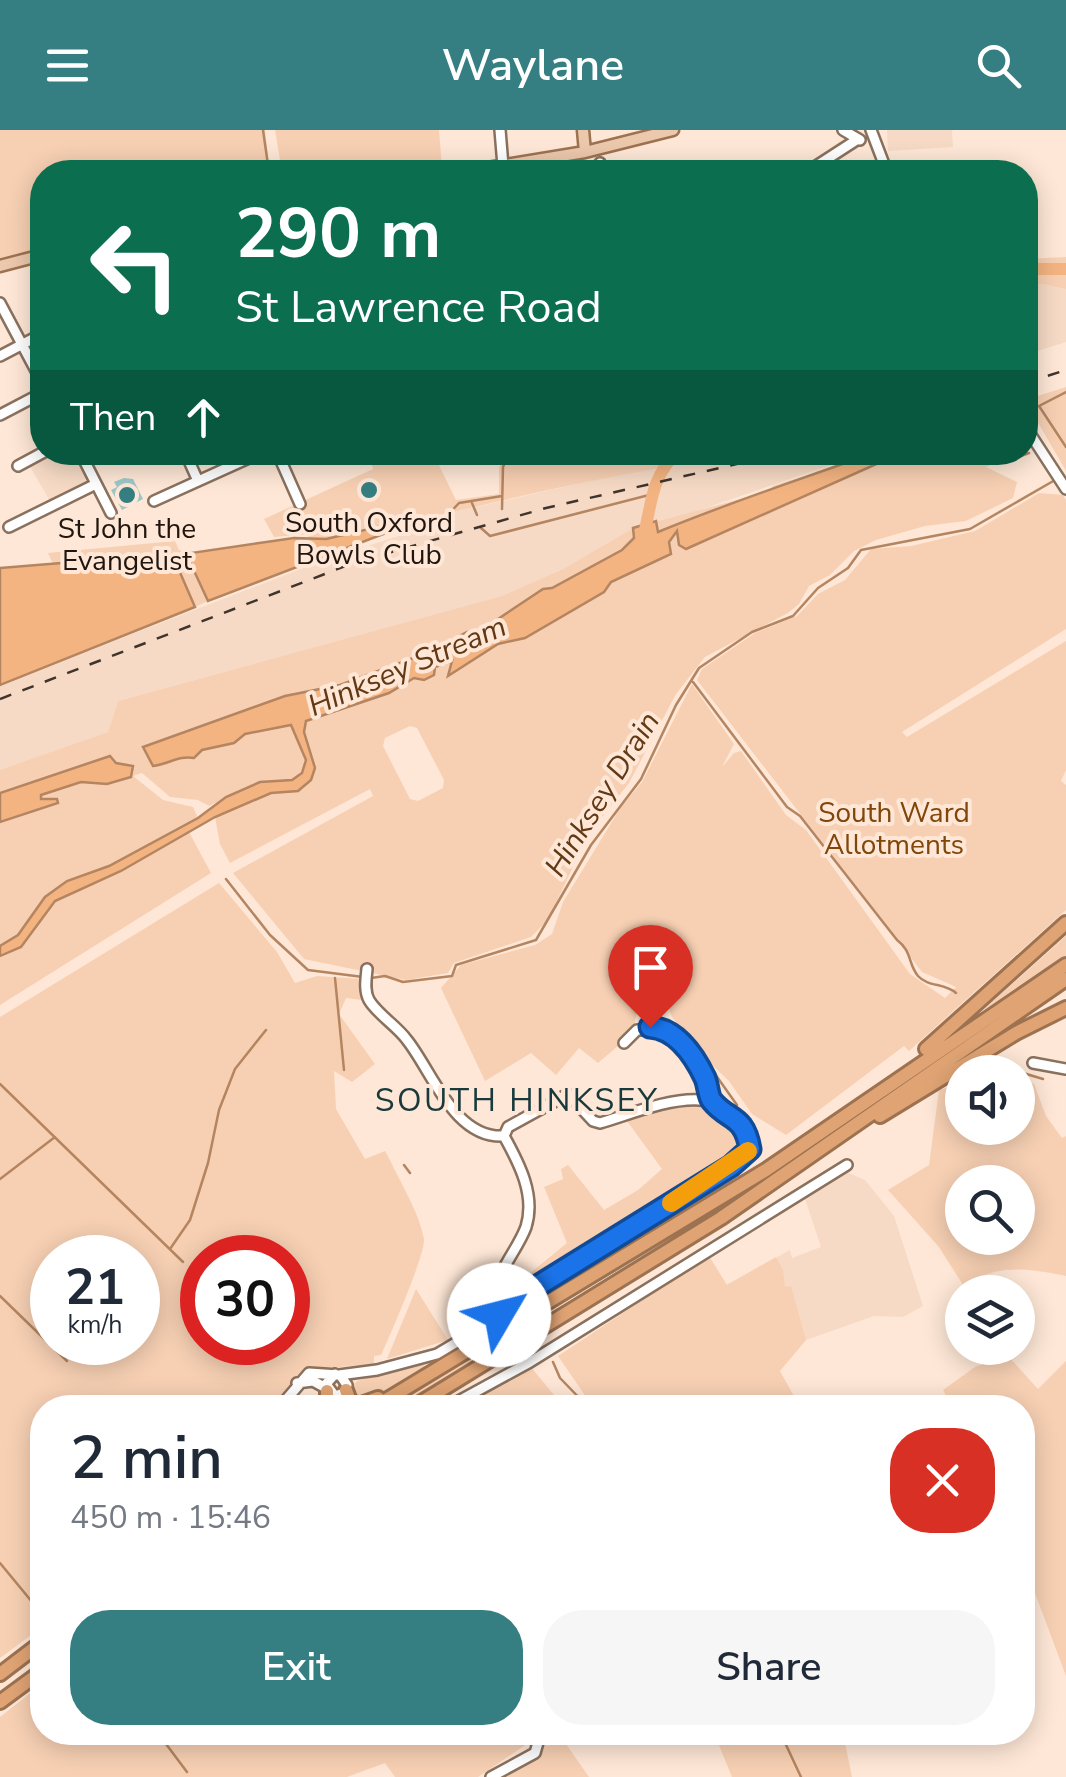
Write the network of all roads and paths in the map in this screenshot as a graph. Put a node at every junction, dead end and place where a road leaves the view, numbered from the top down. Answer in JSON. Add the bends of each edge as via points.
{"nodes":[{"id":1,"x":500,"y":130,"type":"edge"},
{"id":2,"x":583,"y":130,"type":"edge"},
{"id":3,"x":673,"y":130,"type":"edge"},
{"id":4,"x":843,"y":130,"type":"edge"},
{"id":5,"x":872,"y":134,"type":"edge"},
{"id":6,"x":858,"y":139,"type":"junction"},
{"id":7,"x":585,"y":152,"type":"junction"},
{"id":8,"x":499,"y":160,"type":"edge"},
{"id":9,"x":545,"y":160,"type":"edge"},
{"id":10,"x":826,"y":160,"type":"edge"},
{"id":11,"x":882,"y":160,"type":"edge"},
{"id":12,"x":30,"y":257,"type":"edge"},
{"id":13,"x":0,"y":266,"type":"edge"},
{"id":14,"x":0,"y":302,"type":"edge"},
{"id":15,"x":30,"y":340,"type":"edge"},
{"id":16,"x":22,"y":344,"type":"junction"},
{"id":17,"x":0,"y":356,"type":"edge"},
{"id":18,"x":30,"y":359,"type":"edge"},
{"id":19,"x":30,"y":400,"type":"edge"},
{"id":20,"x":0,"y":416,"type":"edge"},
{"id":21,"x":1038,"y":446,"type":"edge"},
{"id":22,"x":30,"y":460,"type":"edge"},
{"id":23,"x":86,"y":465,"type":"edge"},
{"id":24,"x":191,"y":465,"type":"edge"},
{"id":25,"x":233,"y":465,"type":"edge"},
{"id":26,"x":284,"y":465,"type":"edge"},
{"id":27,"x":18,"y":466,"type":"dead end"},
{"id":28,"x":198,"y":481,"type":"junction"},
{"id":29,"x":96,"y":484,"type":"junction"},
{"id":30,"x":1066,"y":489,"type":"edge"},
{"id":31,"x":154,"y":501,"type":"dead end"},
{"id":32,"x":300,"y":504,"type":"dead end"},
{"id":33,"x":111,"y":512,"type":"dead end"},
{"id":34,"x":9,"y":527,"type":"dead end"},
{"id":35,"x":1066,"y":923,"type":"edge"},
{"id":36,"x":1066,"y":965,"type":"edge"},
{"id":37,"x":366,"y":974,"type":"dead end"},
{"id":38,"x":1066,"y":979,"type":"edge"},
{"id":39,"x":1066,"y":1008,"type":"edge"},
{"id":40,"x":627,"y":1040,"type":"dead end"},
{"id":41,"x":1035,"y":1064,"type":"edge"},
{"id":42,"x":1066,"y":1070,"type":"edge"},
{"id":43,"x":710,"y":1100,"type":"junction"},
{"id":44,"x":855,"y":1108,"type":"junction"},
{"id":45,"x":504,"y":1136,"type":"junction"},
{"id":46,"x":833,"y":1141,"type":"junction"},
{"id":47,"x":847,"y":1165,"type":"dead end"},
{"id":48,"x":499,"y":1315,"type":"junction"},
{"id":49,"x":376,"y":1370,"type":"junction"},
{"id":50,"x":337,"y":1375,"type":"junction"},
{"id":51,"x":416,"y":1382,"type":"junction"},
{"id":52,"x":297,"y":1383,"type":"junction"},
{"id":53,"x":347,"y":1388,"type":"junction"},
{"id":54,"x":327,"y":1389,"type":"junction"},
{"id":55,"x":288,"y":1395,"type":"edge"},
{"id":56,"x":327,"y":1395,"type":"edge"},
{"id":57,"x":336,"y":1395,"type":"edge"},
{"id":58,"x":339,"y":1395,"type":"edge"},
{"id":59,"x":349,"y":1395,"type":"edge"},
{"id":60,"x":385,"y":1395,"type":"edge"},
{"id":61,"x":395,"y":1395,"type":"edge"},
{"id":62,"x":433,"y":1395,"type":"edge"},
{"id":63,"x":470,"y":1395,"type":"edge"},
{"id":64,"x":30,"y":1651,"type":"edge"},
{"id":65,"x":0,"y":1674,"type":"edge"},
{"id":66,"x":30,"y":1679,"type":"edge"},
{"id":67,"x":0,"y":1702,"type":"edge"},
{"id":68,"x":537,"y":1745,"type":"edge"},
{"id":69,"x":492,"y":1777,"type":"edge"}],
"edges":[{"from":1,"to":8,"type":"street"},
{"from":2,"to":7,"type":"main road"},
{"from":3,"to":7,"type":"main road"},
{"from":4,"to":6,"type":"street"},
{"from":5,"to":6,"type":"street"},
{"from":5,"to":11,"type":"street"},
{"from":6,"to":10,"type":"street"},
{"from":7,"to":9,"type":"main road"},
{"from":12,"to":13,"type":"main road"},
{"from":14,"to":16,"type":"street"},
{"from":15,"to":16,"type":"street"},
{"from":16,"to":17,"type":"street"},
{"from":16,"to":18,"type":"street"},
{"from":19,"to":20,"type":"street"},
{"from":21,"to":30,"type":"street"},
{"from":22,"to":27,"type":"street"},
{"from":23,"to":29,"type":"street"},
{"from":24,"to":28,"type":"street"},
{"from":25,"to":28,"type":"street"},
{"from":26,"to":32,"type":"street"},
{"from":28,"to":31,"type":"street"},
{"from":29,"to":33,"type":"street"},
{"from":29,"to":34,"type":"street"},
{"from":35,"to":44,"type":"highway"},
{"from":36,"to":44,"type":"highway"},
{"from":37,"to":45,"type":"street","via":[[370,1003],[408,1041],[448,1104],[481,1132]]},
{"from":38,"to":46,"type":"highway"},
{"from":39,"to":46,"type":"highway"},
{"from":40,"to":43,"type":"street","via":[[636,1030],[670,1030],[704,1077]]},
{"from":41,"to":42,"type":"street"},
{"from":43,"to":45,"type":"street","via":[[674,1100],[600,1122],[568,1094],[508,1126]]},
{"from":43,"to":48,"type":"street","via":[[738,1122],[750,1149]]},
{"from":44,"to":51,"type":"highway","via":[[709,1206]]},
{"from":45,"to":48,"type":"street","via":[[528,1191],[528,1210],[497,1282]]},
{"from":46,"to":62,"type":"highway","via":[[664,1255]]},
{"from":47,"to":63,"type":"street"},
{"from":48,"to":49,"type":"street","via":[[437,1354]]},
{"from":49,"to":50,"type":"street"},
{"from":49,"to":53,"type":"street"},
{"from":50,"to":52,"type":"street","via":[[308,1372]]},
{"from":50,"to":53,"type":"street"},
{"from":50,"to":54,"type":"street","via":[[328,1378]]},
{"from":51,"to":60,"type":"highway"},
{"from":51,"to":61,"type":"highway"},
{"from":52,"to":54,"type":"street","via":[[313,1381]]},
{"from":52,"to":55,"type":"street"},
{"from":53,"to":58,"type":"street"},
{"from":53,"to":59,"type":"highway"},
{"from":54,"to":56,"type":"highway"},
{"from":54,"to":57,"type":"street"},
{"from":64,"to":65,"type":"highway"},
{"from":66,"to":67,"type":"highway"},
{"from":68,"to":69,"type":"street"}]}
